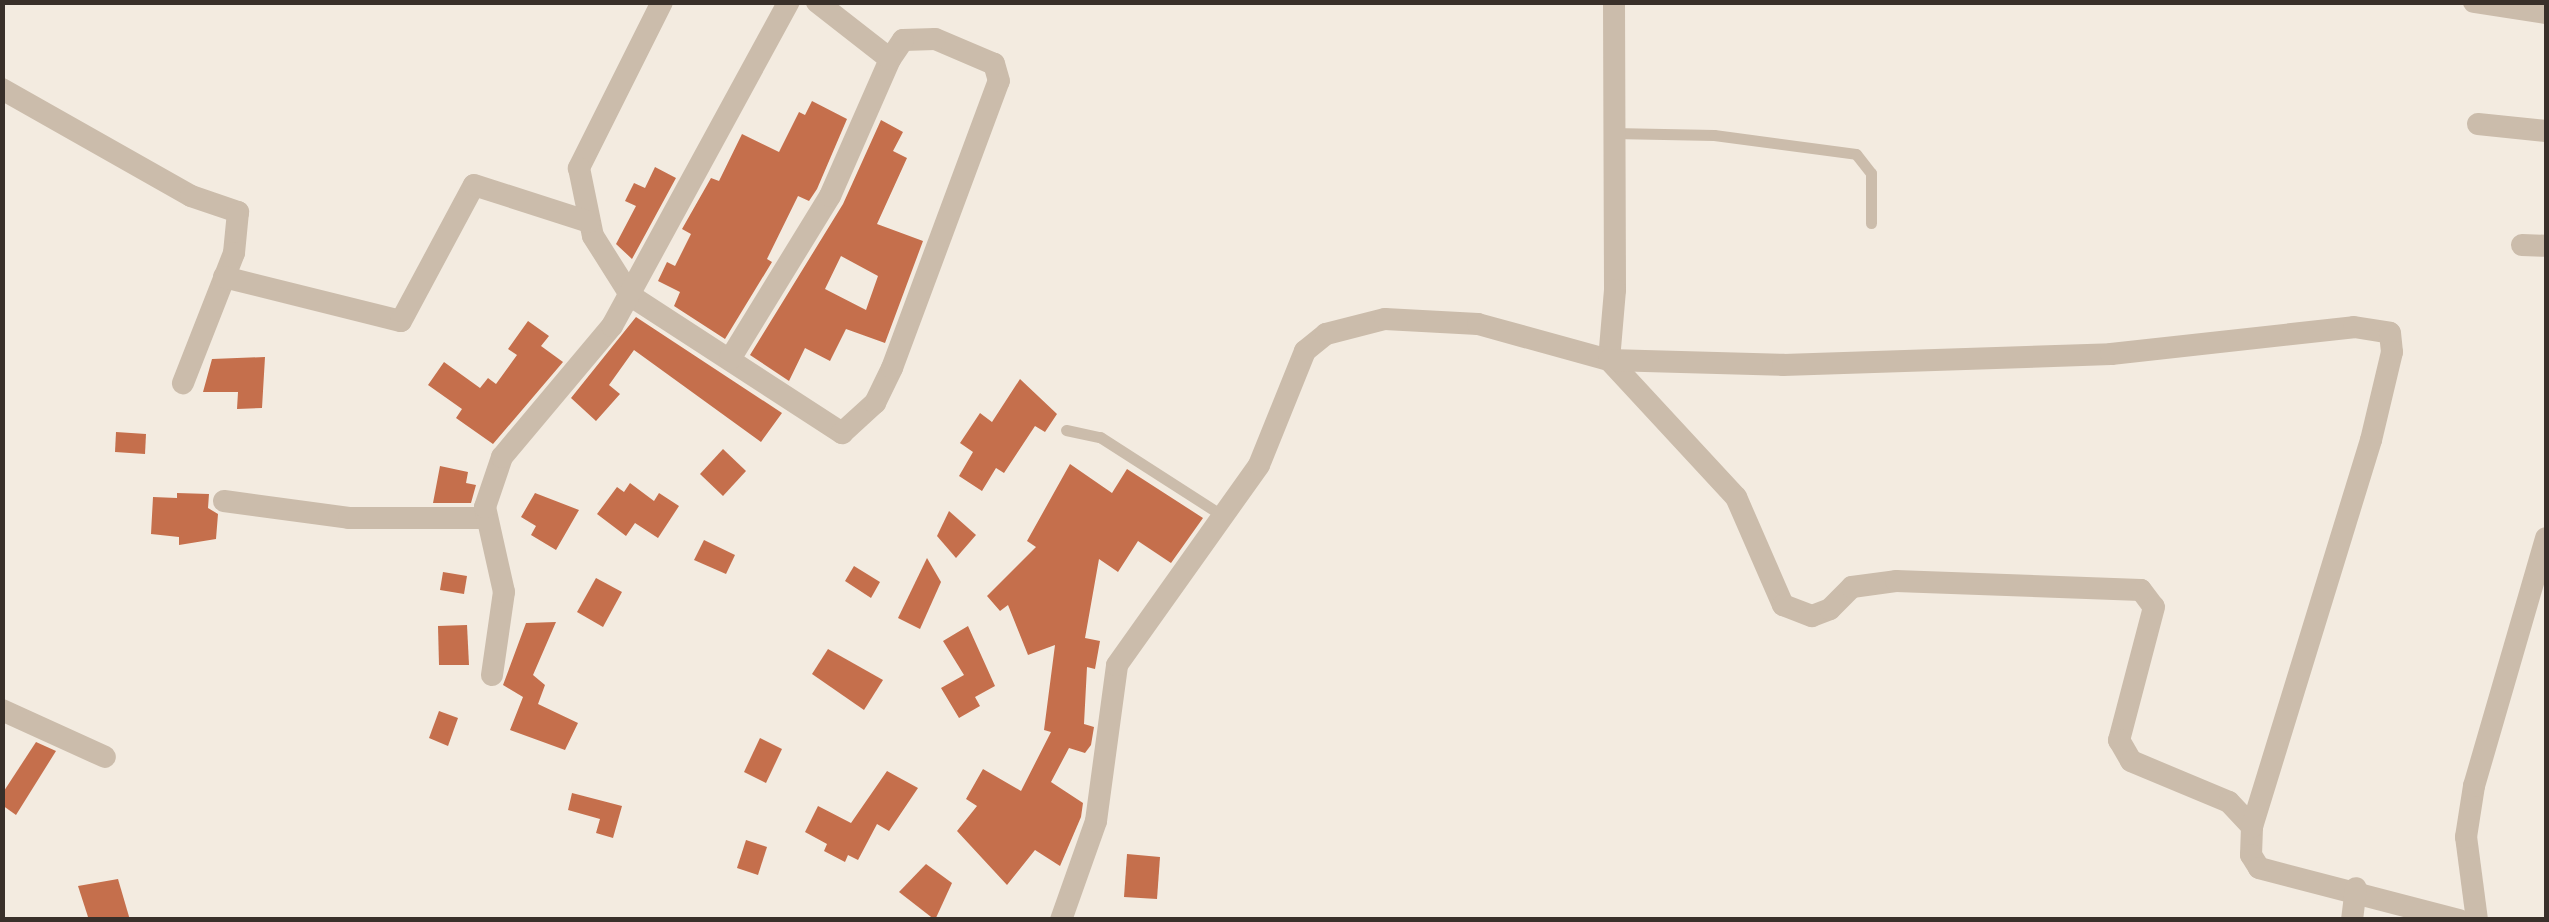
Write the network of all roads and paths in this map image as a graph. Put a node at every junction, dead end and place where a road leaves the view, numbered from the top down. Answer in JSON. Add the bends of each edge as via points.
{"nodes":[{"id":1,"x":662,"y":2,"type":"edge"},
{"id":2,"x":790,"y":2,"type":"edge"},
{"id":3,"x":816,"y":2,"type":"edge"},
{"id":4,"x":1614,"y":2,"type":"edge"},
{"id":5,"x":2474,"y":2,"type":"edge"},
{"id":6,"x":2546,"y":13,"type":"edge"},
{"id":7,"x":890,"y":59,"type":"junction"},
{"id":8,"x":2,"y":89,"type":"edge"},
{"id":9,"x":2478,"y":124,"type":"dead end"},
{"id":10,"x":2546,"y":131,"type":"edge"},
{"id":11,"x":1613,"y":132,"type":"junction"},
{"id":12,"x":589,"y":222,"type":"junction"},
{"id":13,"x":1871,"y":223,"type":"dead end"},
{"id":14,"x":2522,"y":244,"type":"dead end"},
{"id":15,"x":2546,"y":246,"type":"edge"},
{"id":16,"x":224,"y":277,"type":"junction"},
{"id":17,"x":632,"y":296,"type":"junction"},
{"id":18,"x":730,"y":359,"type":"junction"},
{"id":19,"x":1608,"y":360,"type":"junction"},
{"id":20,"x":182,"y":383,"type":"dead end"},
{"id":21,"x":1066,"y":430,"type":"dead end"},
{"id":22,"x":224,"y":502,"type":"dead end"},
{"id":23,"x":486,"y":518,"type":"junction"},
{"id":24,"x":1226,"y":518,"type":"junction"},
{"id":25,"x":2546,"y":538,"type":"edge"},
{"id":26,"x":492,"y":676,"type":"dead end"},
{"id":27,"x":2,"y":710,"type":"edge"},
{"id":28,"x":105,"y":757,"type":"dead end"},
{"id":29,"x":2252,"y":827,"type":"junction"},
{"id":30,"x":2356,"y":888,"type":"junction"},
{"id":31,"x":2452,"y":919,"type":"edge"},
{"id":32,"x":1061,"y":920,"type":"edge"},
{"id":33,"x":2352,"y":920,"type":"edge"},
{"id":34,"x":2478,"y":920,"type":"edge"}],
"edges":[{"from":1,"to":12,"type":"street","via":[[584,153],[580,188]]},
{"from":2,"to":17,"type":"street"},
{"from":3,"to":7,"type":"street"},
{"from":4,"to":11,"type":"street"},
{"from":5,"to":6,"type":"street"},
{"from":7,"to":18,"type":"street","via":[[830,196]]},
{"from":7,"to":18,"type":"street","via":[[903,40],[935,39],[994,64],[999,82],[875,402],[855,428],[836,432]]},
{"from":8,"to":16,"type":"street","via":[[191,196],[238,212],[240,234]]},
{"from":9,"to":10,"type":"street"},
{"from":11,"to":13,"type":"lane","via":[[1714,135],[1856,154],[1871,173]]},
{"from":11,"to":19,"type":"street","via":[[1616,290]]},
{"from":12,"to":16,"type":"street","via":[[474,185],[401,320]]},
{"from":12,"to":17,"type":"street","via":[[607,263]]},
{"from":14,"to":15,"type":"street"},
{"from":16,"to":20,"type":"street"},
{"from":17,"to":18,"type":"street"},
{"from":17,"to":23,"type":"street","via":[[502,457]]},
{"from":19,"to":24,"type":"street","via":[[1506,329],[1443,319],[1368,321],[1326,334],[1296,368],[1259,465]]},
{"from":19,"to":29,"type":"street","via":[[1736,497],[1791,612],[1822,613],[1852,586],[1896,581],[2142,590],[2154,608],[2119,740],[2123,752],[2130,762],[2228,802]]},
{"from":19,"to":29,"type":"street","via":[[2111,354],[2354,327],[2390,333],[2392,352],[2371,440]]},
{"from":21,"to":24,"type":"lane","via":[[1100,436]]},
{"from":22,"to":23,"type":"street","via":[[349,518]]},
{"from":23,"to":26,"type":"street","via":[[504,592]]},
{"from":24,"to":32,"type":"street","via":[[1117,666],[1096,820]]},
{"from":25,"to":34,"type":"street","via":[[2474,786],[2466,837]]},
{"from":27,"to":28,"type":"street"},
{"from":29,"to":30,"type":"street","via":[[2251,854],[2259,868]]},
{"from":30,"to":31,"type":"street"},
{"from":30,"to":33,"type":"street"}]}
